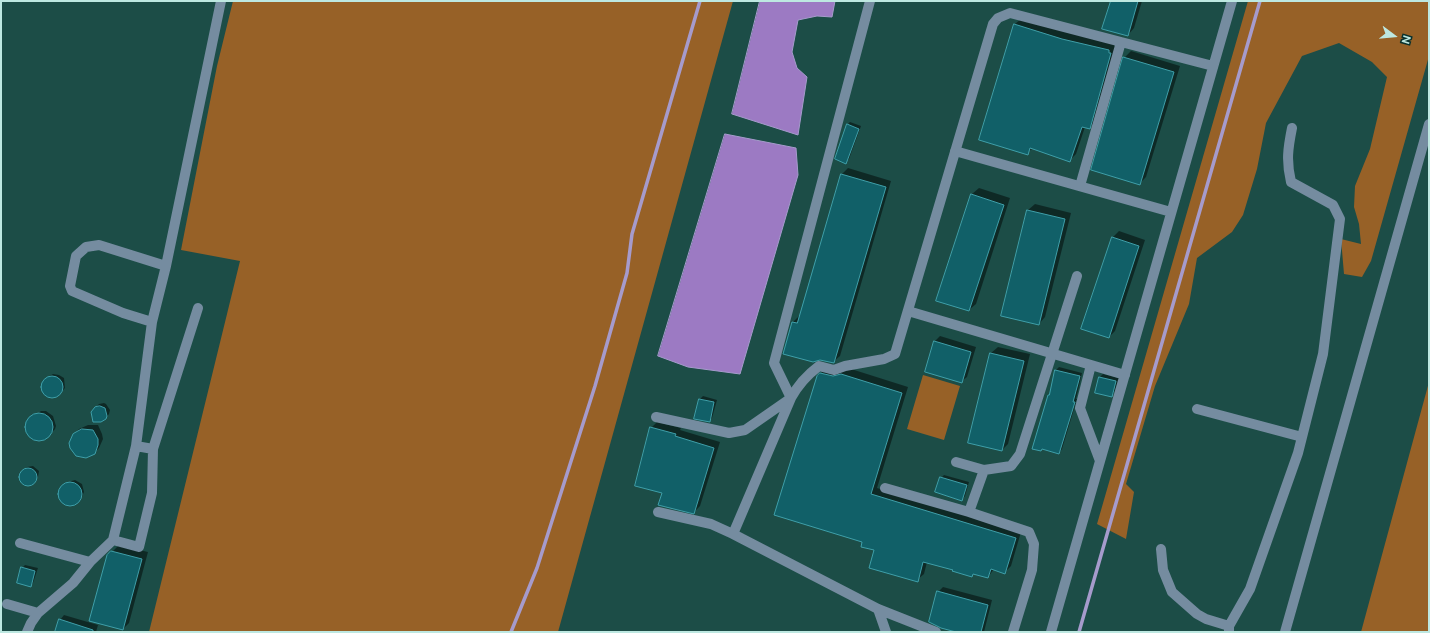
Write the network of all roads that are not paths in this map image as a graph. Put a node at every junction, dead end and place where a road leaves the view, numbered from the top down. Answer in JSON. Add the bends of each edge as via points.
{"nodes":[{"id":1,"x":221,"y":1,"type":"edge"},
{"id":2,"x":870,"y":1,"type":"edge"},
{"id":3,"x":1232,"y":1,"type":"edge"},
{"id":4,"x":1121,"y":42,"type":"junction"},
{"id":5,"x":1213,"y":66,"type":"junction"},
{"id":6,"x":1429,"y":124,"type":"edge"},
{"id":7,"x":1292,"y":128,"type":"dead end"},
{"id":8,"x":955,"y":151,"type":"junction"},
{"id":9,"x":1080,"y":186,"type":"junction"},
{"id":10,"x":1171,"y":212,"type":"junction"},
{"id":11,"x":166,"y":266,"type":"junction"},
{"id":12,"x":1077,"y":276,"type":"dead end"},
{"id":13,"x":198,"y":308,"type":"dead end"},
{"id":14,"x":908,"y":311,"type":"junction"},
{"id":15,"x":152,"y":322,"type":"junction"},
{"id":16,"x":1051,"y":354,"type":"junction"},
{"id":17,"x":1091,"y":365,"type":"junction"},
{"id":18,"x":1125,"y":375,"type":"junction"},
{"id":19,"x":790,"y":398,"type":"junction"},
{"id":20,"x":1197,"y":409,"type":"dead end"},
{"id":21,"x":656,"y":418,"type":"dead end"},
{"id":22,"x":1302,"y":437,"type":"junction"},
{"id":23,"x":136,"y":446,"type":"junction"},
{"id":24,"x":153,"y":449,"type":"junction"},
{"id":25,"x":1100,"y":461,"type":"junction"},
{"id":26,"x":956,"y":462,"type":"dead end"},
{"id":27,"x":984,"y":470,"type":"junction"},
{"id":28,"x":885,"y":488,"type":"dead end"},
{"id":29,"x":658,"y":512,"type":"dead end"},
{"id":30,"x":969,"y":512,"type":"junction"},
{"id":31,"x":733,"y":534,"type":"junction"},
{"id":32,"x":113,"y":540,"type":"junction"},
{"id":33,"x":20,"y":542,"type":"dead end"},
{"id":34,"x":1162,"y":549,"type":"dead end"},
{"id":35,"x":90,"y":562,"type":"junction"},
{"id":36,"x":7,"y":604,"type":"dead end"},
{"id":37,"x":878,"y":608,"type":"junction"},
{"id":38,"x":38,"y":613,"type":"junction"},
{"id":39,"x":1229,"y":629,"type":"edge"},
{"id":40,"x":27,"y":632,"type":"edge"},
{"id":41,"x":886,"y":632,"type":"edge"},
{"id":42,"x":936,"y":632,"type":"edge"},
{"id":43,"x":1013,"y":632,"type":"edge"},
{"id":44,"x":1051,"y":632,"type":"edge"},
{"id":45,"x":1285,"y":632,"type":"edge"}],
"edges":[{"from":1,"to":11,"type":"lane"},
{"from":2,"to":19,"type":"lane","via":[[774,363]]},
{"from":3,"to":5,"type":"lane"},
{"from":4,"to":5,"type":"lane"},
{"from":4,"to":8,"type":"lane","via":[[1010,12],[998,18],[993,24]]},
{"from":4,"to":9,"type":"lane"},
{"from":5,"to":10,"type":"lane"},
{"from":6,"to":45,"type":"lane"},
{"from":7,"to":22,"type":"lane","via":[[1287,150],[1291,182],[1332,205],[1340,219],[1323,354]]},
{"from":8,"to":9,"type":"lane"},
{"from":8,"to":14,"type":"lane"},
{"from":9,"to":10,"type":"lane"},
{"from":10,"to":18,"type":"lane"},
{"from":11,"to":15,"type":"lane"},
{"from":11,"to":15,"type":"lane","via":[[99,245],[86,247],[76,256],[70,286],[72,292]]},
{"from":12,"to":16,"type":"lane"},
{"from":13,"to":24,"type":"lane"},
{"from":14,"to":16,"type":"lane"},
{"from":14,"to":19,"type":"lane","via":[[894,356],[834,370],[819,366],[798,385]]},
{"from":15,"to":23,"type":"lane"},
{"from":16,"to":17,"type":"lane"},
{"from":16,"to":27,"type":"lane","via":[[1020,454],[1011,466]]},
{"from":17,"to":18,"type":"lane"},
{"from":17,"to":25,"type":"lane","via":[[1080,408]]},
{"from":18,"to":25,"type":"lane"},
{"from":19,"to":21,"type":"lane","via":[[745,430],[729,434]]},
{"from":19,"to":31,"type":"lane"},
{"from":20,"to":22,"type":"lane"},
{"from":22,"to":39,"type":"lane","via":[[1250,589]]},
{"from":23,"to":24,"type":"lane"},
{"from":23,"to":32,"type":"lane"},
{"from":24,"to":32,"type":"lane","via":[[152,493],[139,547]]},
{"from":25,"to":44,"type":"lane"},
{"from":26,"to":27,"type":"lane"},
{"from":27,"to":30,"type":"lane"},
{"from":28,"to":30,"type":"lane"},
{"from":29,"to":31,"type":"lane","via":[[711,524]]},
{"from":30,"to":43,"type":"lane","via":[[1029,532],[1034,544],[1032,570]]},
{"from":31,"to":37,"type":"lane"},
{"from":32,"to":35,"type":"lane"},
{"from":33,"to":35,"type":"lane"},
{"from":34,"to":39,"type":"lane","via":[[1163,570],[1172,592],[1197,614]]},
{"from":35,"to":38,"type":"lane","via":[[73,583]]},
{"from":36,"to":38,"type":"lane"},
{"from":37,"to":41,"type":"lane"},
{"from":37,"to":42,"type":"lane"},
{"from":38,"to":40,"type":"lane"}]}
